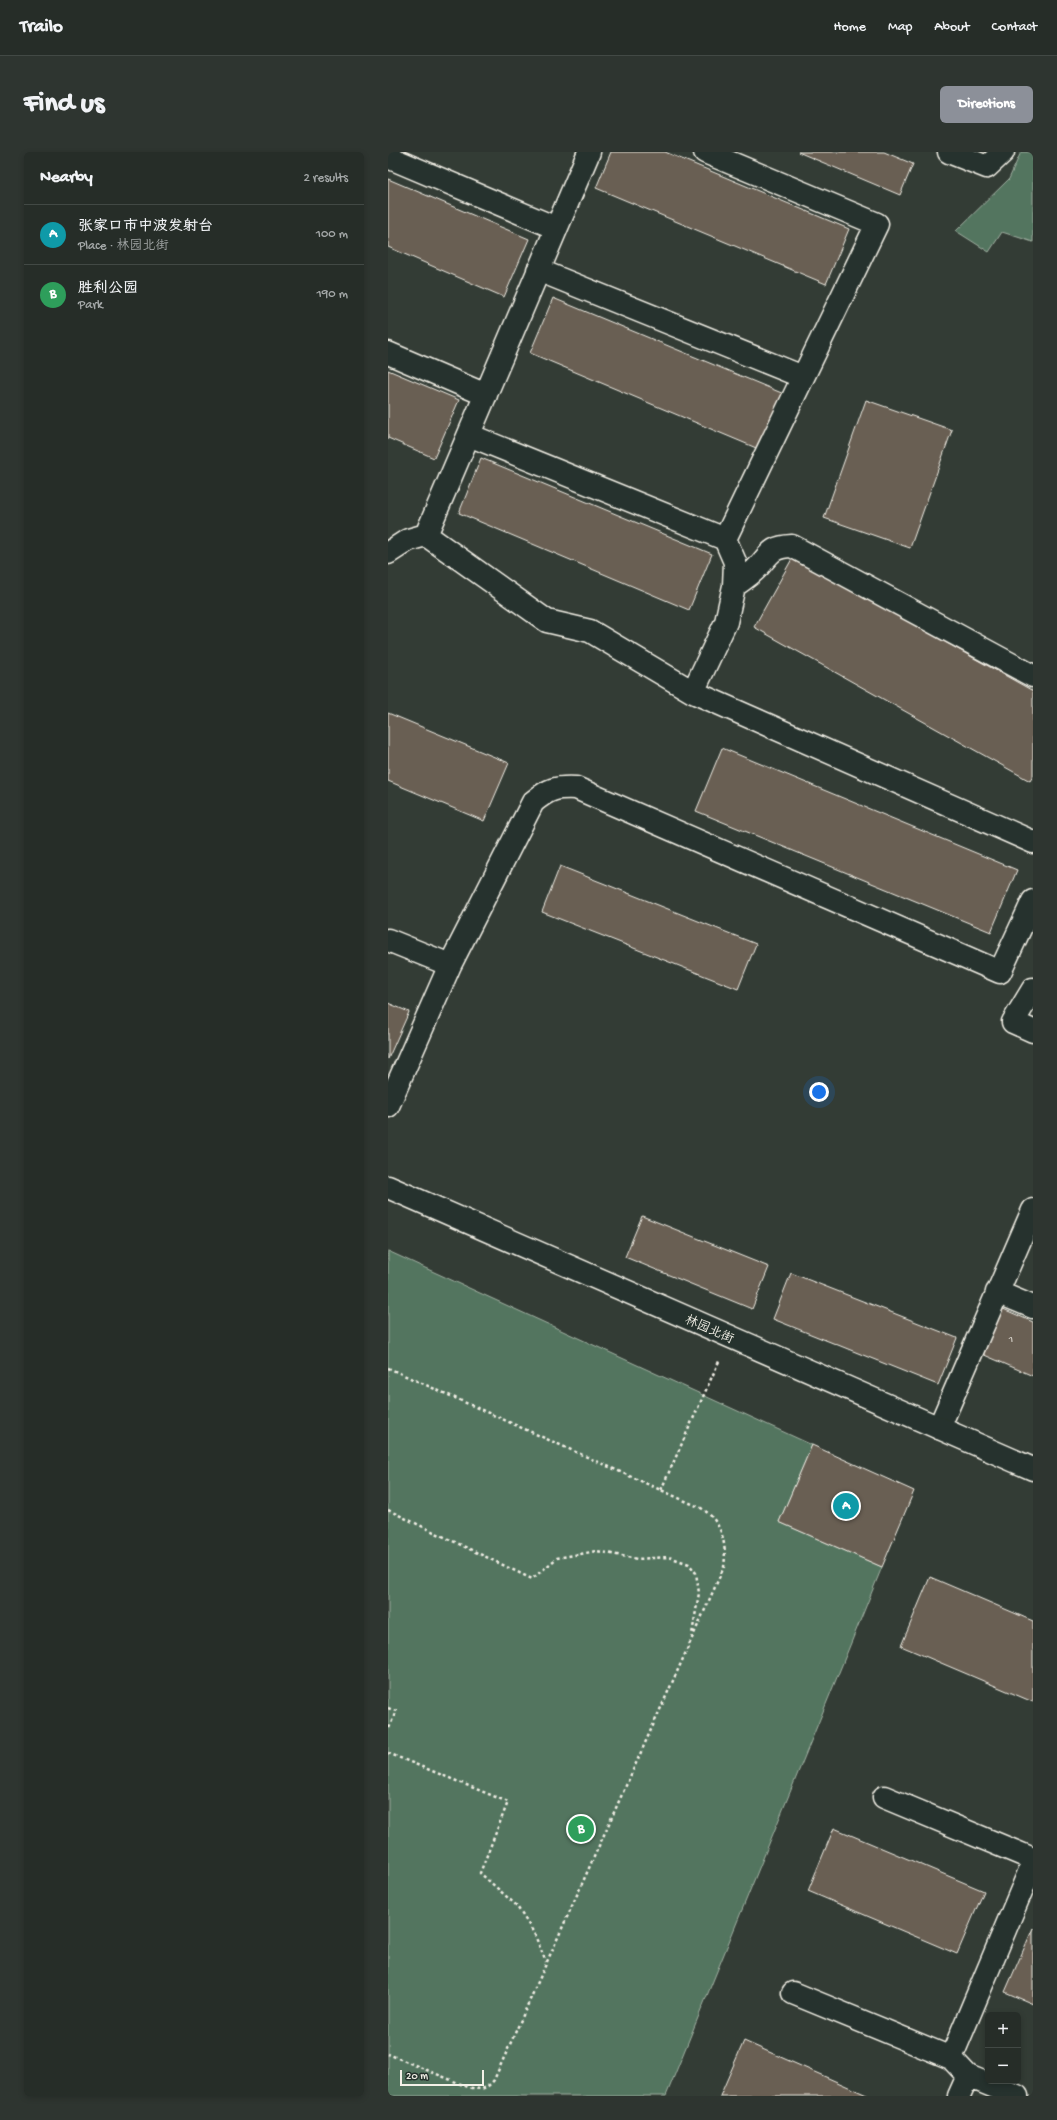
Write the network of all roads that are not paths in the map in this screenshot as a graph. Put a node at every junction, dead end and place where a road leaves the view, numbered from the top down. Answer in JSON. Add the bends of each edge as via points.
{"nodes":[{"id":1,"x":588,"y":152,"type":"edge"},
{"id":2,"x":705,"y":152,"type":"edge"},
{"id":3,"x":949,"y":152,"type":"edge"},
{"id":4,"x":1003,"y":152,"type":"edge"},
{"id":5,"x":388,"y":157,"type":"edge"},
{"id":6,"x":556,"y":228,"type":"junction"},
{"id":7,"x":538,"y":270,"type":"junction"},
{"id":8,"x":388,"y":353,"type":"edge"},
{"id":9,"x":803,"y":377,"type":"junction"},
{"id":10,"x":486,"y":395,"type":"junction"},
{"id":11,"x":469,"y":434,"type":"junction"},
{"id":12,"x":426,"y":535,"type":"junction"},
{"id":13,"x":725,"y":539,"type":"junction"},
{"id":14,"x":388,"y":553,"type":"edge"},
{"id":15,"x":734,"y":586,"type":"junction"},
{"id":16,"x":1033,"y":676,"type":"edge"},
{"id":17,"x":693,"y":692,"type":"junction"},
{"id":18,"x":1033,"y":842,"type":"edge"},
{"id":19,"x":1033,"y":901,"type":"edge"},
{"id":20,"x":388,"y":940,"type":"edge"},
{"id":21,"x":450,"y":965,"type":"junction"},
{"id":22,"x":1033,"y":989,"type":"edge"},
{"id":23,"x":1033,"y":1031,"type":"edge"},
{"id":24,"x":388,"y":1106,"type":"edge"},
{"id":25,"x":388,"y":1187,"type":"edge"},
{"id":26,"x":1033,"y":1210,"type":"edge"},
{"id":27,"x":997,"y":1292,"type":"junction"},
{"id":28,"x":1033,"y":1307,"type":"edge"},
{"id":29,"x":939,"y":1428,"type":"junction"},
{"id":30,"x":1033,"y":1469,"type":"edge"},
{"id":31,"x":884,"y":1797,"type":"dead end"},
{"id":32,"x":1032,"y":1870,"type":"edge"},
{"id":33,"x":793,"y":1994,"type":"dead end"},
{"id":34,"x":951,"y":2058,"type":"junction"},
{"id":35,"x":968,"y":2076,"type":"junction"},
{"id":36,"x":959,"y":2096,"type":"edge"},
{"id":37,"x":1017,"y":2096,"type":"edge"}],
"edges":[{"from":1,"to":6,"type":"street"},
{"from":2,"to":9,"type":"street","via":[[877,224]]},
{"from":3,"to":4,"type":"street","via":[[987,167]]},
{"from":5,"to":6,"type":"street"},
{"from":6,"to":7,"type":"street"},
{"from":7,"to":9,"type":"street"},
{"from":7,"to":10,"type":"street"},
{"from":8,"to":10,"type":"street"},
{"from":9,"to":13,"type":"street"},
{"from":10,"to":11,"type":"street"},
{"from":11,"to":12,"type":"street"},
{"from":11,"to":13,"type":"street"},
{"from":12,"to":14,"type":"street","via":[[408,540]]},
{"from":12,"to":17,"type":"street","via":[[547,621],[590,631]]},
{"from":13,"to":15,"type":"street","via":[[735,562]]},
{"from":15,"to":16,"type":"street","via":[[778,547],[792,546]]},
{"from":15,"to":17,"type":"street","via":[[726,622]]},
{"from":17,"to":18,"type":"street"},
{"from":19,"to":21,"type":"street","via":[[1000,972],[576,788],[559,787],[546,791],[533,802]]},
{"from":20,"to":21,"type":"street"},
{"from":21,"to":24,"type":"street"},
{"from":22,"to":23,"type":"street","via":[[1013,1022]]},
{"from":25,"to":29,"type":"street","name":"林园北街"},
{"from":26,"to":27,"type":"street"},
{"from":27,"to":28,"type":"street"},
{"from":27,"to":29,"type":"street"},
{"from":29,"to":30,"type":"street","name":"林园北街"},
{"from":31,"to":32,"type":"street"},
{"from":32,"to":34,"type":"street"},
{"from":33,"to":34,"type":"street"},
{"from":34,"to":35,"type":"street"},
{"from":35,"to":36,"type":"street"},
{"from":35,"to":37,"type":"street"}]}
